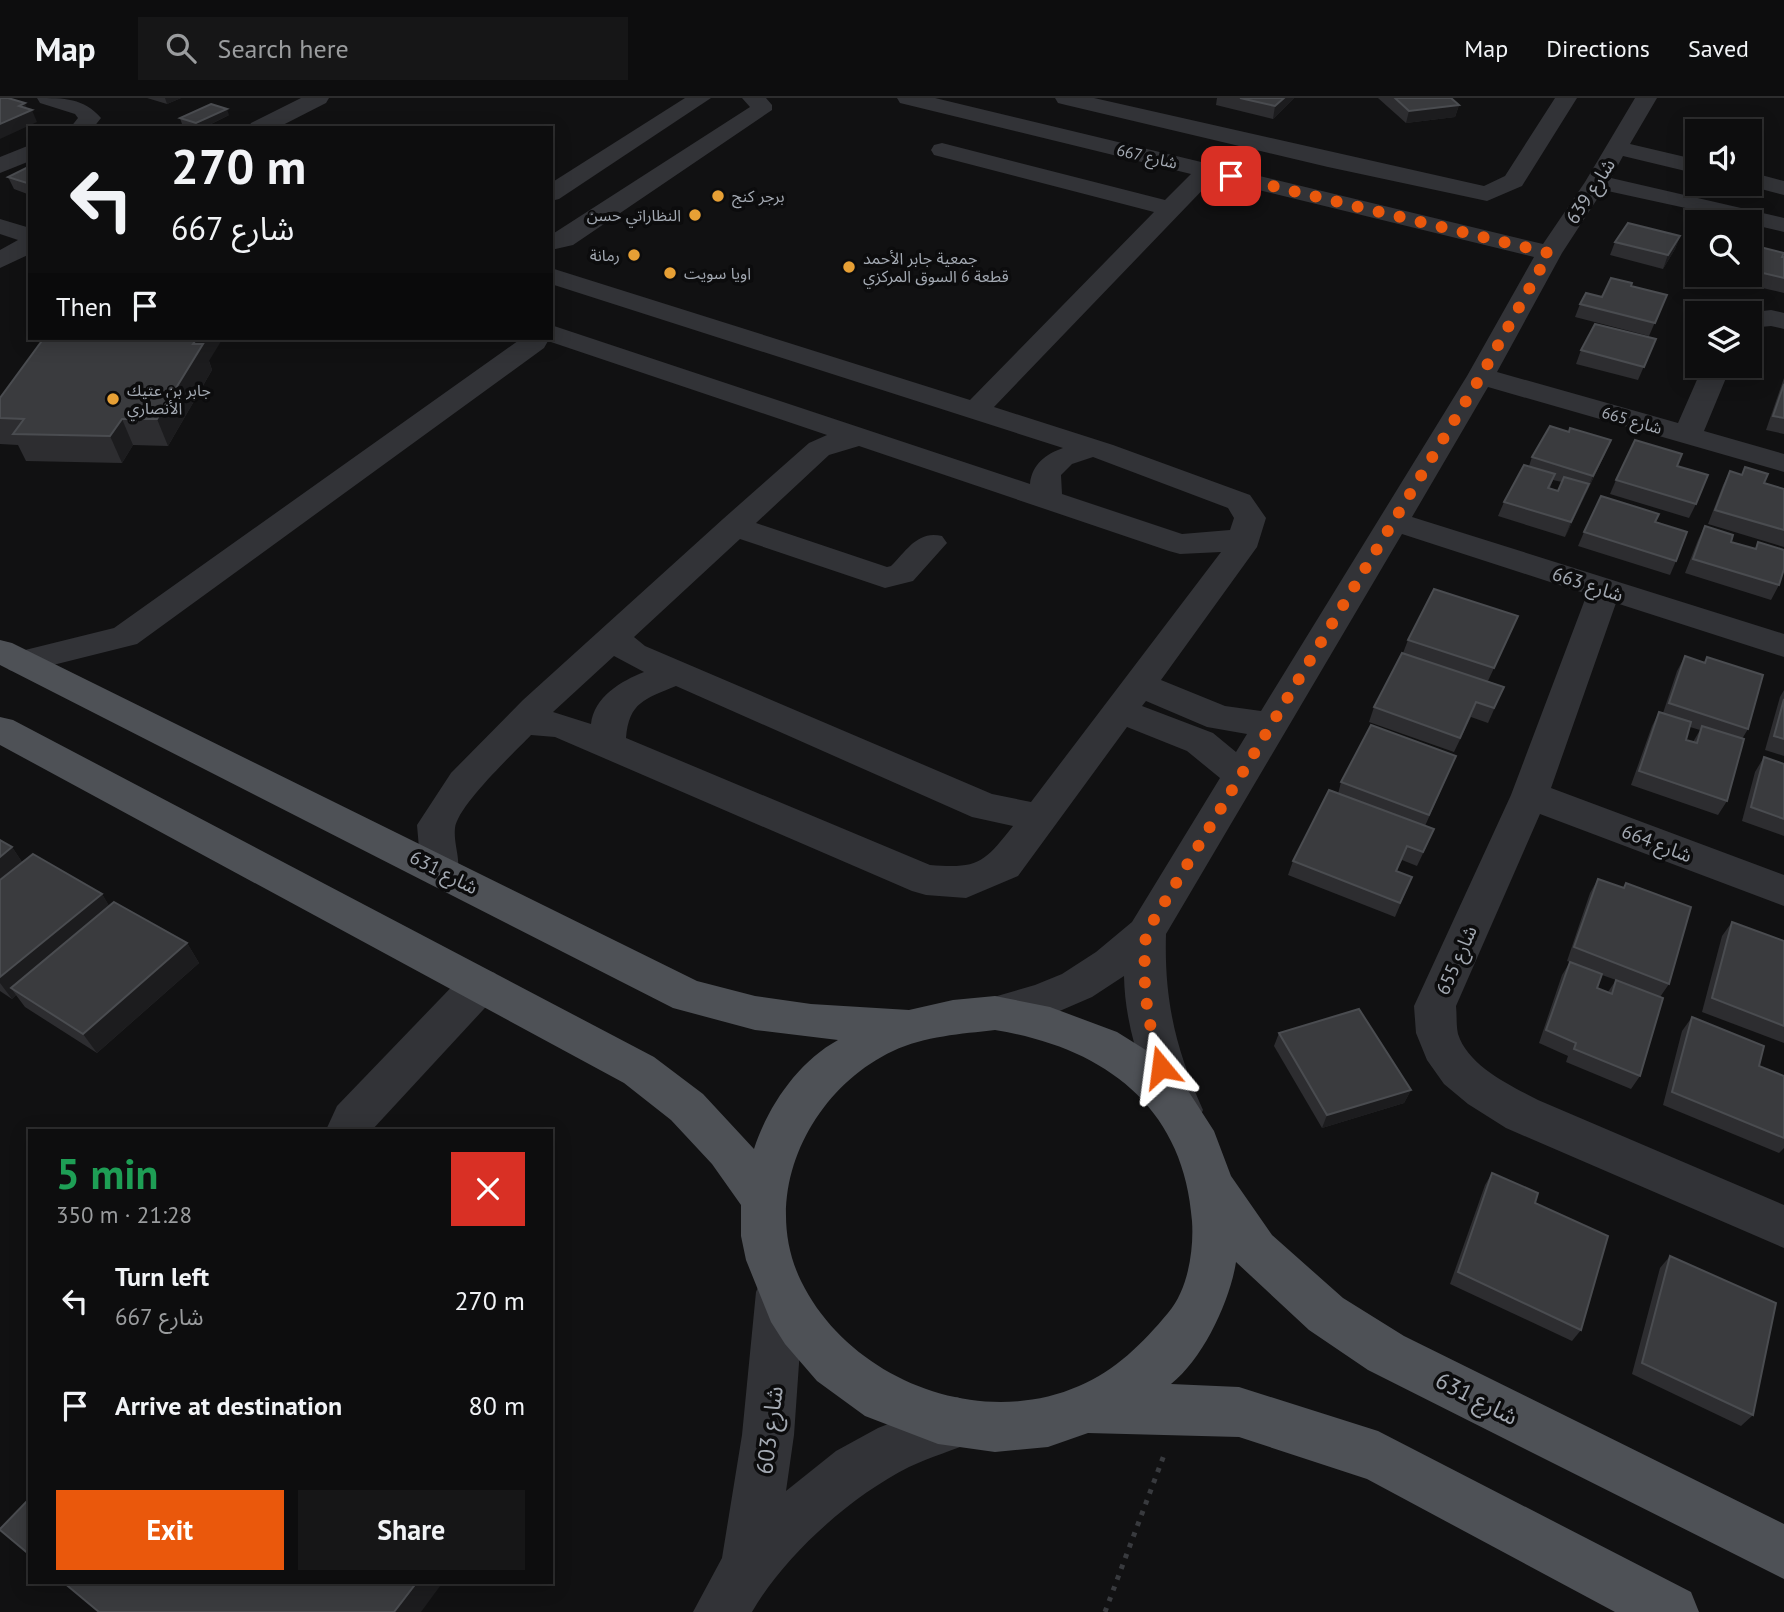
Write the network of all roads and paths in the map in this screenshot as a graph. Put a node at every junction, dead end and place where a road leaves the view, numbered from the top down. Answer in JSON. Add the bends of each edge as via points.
{"nodes":[{"id":1,"x":48,"y":98,"type":"edge"},
{"id":2,"x":318,"y":98,"type":"edge"},
{"id":3,"x":700,"y":98,"type":"edge"},
{"id":4,"x":908,"y":98,"type":"edge"},
{"id":5,"x":1066,"y":98,"type":"edge"},
{"id":6,"x":1566,"y":98,"type":"edge"},
{"id":7,"x":1646,"y":98,"type":"edge"},
{"id":8,"x":765,"y":102,"type":"edge"},
{"id":9,"x":82,"y":126,"type":"edge"},
{"id":10,"x":263,"y":126,"type":"edge"},
{"id":11,"x":1617,"y":148,"type":"junction"},
{"id":12,"x":942,"y":150,"type":"dead end"},
{"id":13,"x":28,"y":153,"type":"edge"},
{"id":14,"x":1328,"y":160,"type":"junction"},
{"id":15,"x":1685,"y":164,"type":"edge"},
{"id":16,"x":0,"y":166,"type":"edge"},
{"id":17,"x":1361,"y":168,"type":"junction"},
{"id":18,"x":1208,"y":170,"type":"junction"},
{"id":19,"x":1597,"y":182,"type":"junction"},
{"id":20,"x":1762,"y":182,"type":"edge"},
{"id":21,"x":1784,"y":188,"type":"edge"},
{"id":22,"x":1298,"y":192,"type":"junction"},
{"id":23,"x":553,"y":193,"type":"edge"},
{"id":24,"x":1700,"y":196,"type":"edge"},
{"id":25,"x":1340,"y":201,"type":"junction"},
{"id":26,"x":1714,"y":208,"type":"junction"},
{"id":27,"x":1170,"y":209,"type":"junction"},
{"id":28,"x":1784,"y":225,"type":"edge"},
{"id":29,"x":0,"y":226,"type":"edge"},
{"id":30,"x":28,"y":235,"type":"edge"},
{"id":31,"x":555,"y":244,"type":"edge"},
{"id":32,"x":28,"y":245,"type":"edge"},
{"id":33,"x":1549,"y":253,"type":"junction"},
{"id":34,"x":0,"y":260,"type":"edge"},
{"id":35,"x":553,"y":277,"type":"edge"},
{"id":36,"x":663,"y":312,"type":"junction"},
{"id":37,"x":1762,"y":319,"type":"edge"},
{"id":38,"x":1784,"y":321,"type":"edge"},
{"id":39,"x":720,"y":330,"type":"junction"},
{"id":40,"x":553,"y":334,"type":"edge"},
{"id":41,"x":534,"y":340,"type":"edge"},
{"id":42,"x":608,"y":352,"type":"junction"},
{"id":43,"x":668,"y":372,"type":"junction"},
{"id":44,"x":1481,"y":376,"type":"junction"},
{"id":45,"x":1712,"y":378,"type":"edge"},
{"id":46,"x":975,"y":411,"type":"junction"},
{"id":47,"x":1687,"y":436,"type":"junction"},
{"id":48,"x":862,"y":437,"type":"junction"},
{"id":49,"x":1022,"y":448,"type":"junction"},
{"id":50,"x":1092,"y":448,"type":"junction"},
{"id":51,"x":1784,"y":463,"type":"edge"},
{"id":52,"x":978,"y":476,"type":"junction"},
{"id":53,"x":1048,"y":499,"type":"junction"},
{"id":54,"x":1393,"y":521,"type":"junction"},
{"id":55,"x":734,"y":526,"type":"junction"},
{"id":56,"x":1244,"y":536,"type":"junction"},
{"id":57,"x":931,"y":543,"type":"dead end"},
{"id":58,"x":1180,"y":544,"type":"junction"},
{"id":59,"x":1605,"y":590,"type":"junction"},
{"id":60,"x":1206,"y":595,"type":"junction"},
{"id":61,"x":613,"y":637,"type":"junction"},
{"id":62,"x":1784,"y":646,"type":"edge"},
{"id":63,"x":10,"y":656,"type":"edge"},
{"id":64,"x":676,"y":673,"type":"junction"},
{"id":65,"x":1129,"y":698,"type":"junction"},
{"id":66,"x":522,"y":722,"type":"junction"},
{"id":67,"x":1270,"y":725,"type":"junction"},
{"id":68,"x":0,"y":729,"type":"edge"},
{"id":69,"x":607,"y":745,"type":"junction"},
{"id":70,"x":1240,"y":774,"type":"junction"},
{"id":71,"x":1530,"y":795,"type":"junction"},
{"id":72,"x":1040,"y":817,"type":"junction"},
{"id":73,"x":440,"y":871,"type":"junction"},
{"id":74,"x":1784,"y":891,"type":"edge"},
{"id":75,"x":1146,"y":933,"type":"junction"},
{"id":76,"x":481,"y":985,"type":"junction"},
{"id":77,"x":995,"y":1013,"type":"junction"},
{"id":78,"x":907,"y":1025,"type":"junction"},
{"id":79,"x":1183,"y":1115,"type":"junction"},
{"id":80,"x":348,"y":1129,"type":"edge"},
{"id":81,"x":1214,"y":1189,"type":"junction"},
{"id":82,"x":764,"y":1200,"type":"junction"},
{"id":83,"x":1784,"y":1227,"type":"edge"},
{"id":84,"x":780,"y":1292,"type":"junction"},
{"id":85,"x":1181,"y":1409,"type":"junction"},
{"id":86,"x":1088,"y":1410,"type":"junction"},
{"id":87,"x":957,"y":1423,"type":"junction"},
{"id":88,"x":1784,"y":1552,"type":"edge"},
{"id":89,"x":748,"y":1566,"type":"junction"},
{"id":90,"x":721,"y":1612,"type":"edge"},
{"id":91,"x":1105,"y":1612,"type":"edge"},
{"id":92,"x":1671,"y":1612,"type":"edge"}],
"edges":[{"from":1,"to":9,"type":"street","via":[[83,109],[90,118]]},
{"from":2,"to":10,"type":"street"},
{"from":3,"to":23,"type":"street"},
{"from":4,"to":18,"type":"street","name":"شارع 667"},
{"from":5,"to":14,"type":"street"},
{"from":6,"to":17,"type":"street","via":[[1514,181],[1497,192],[1468,192]]},
{"from":7,"to":11,"type":"street","name":"شارع 639"},
{"from":8,"to":31,"type":"street"},
{"from":11,"to":15,"type":"street"},
{"from":11,"to":19,"type":"street","name":"شارع 639"},
{"from":12,"to":27,"type":"street"},
{"from":13,"to":16,"type":"street"},
{"from":14,"to":17,"type":"street"},
{"from":14,"to":22,"type":"street","via":[[1317,178]]},
{"from":17,"to":25,"type":"street","via":[[1341,185]]},
{"from":18,"to":22,"type":"street","name":"شارع 667"},
{"from":18,"to":27,"type":"street"},
{"from":19,"to":26,"type":"street"},
{"from":19,"to":33,"type":"street","name":"شارع 639"},
{"from":20,"to":21,"type":"street"},
{"from":22,"to":25,"type":"street","name":"شارع 667"},
{"from":24,"to":26,"type":"street"},
{"from":25,"to":33,"type":"street","name":"شارع 667"},
{"from":26,"to":28,"type":"street"},
{"from":27,"to":46,"type":"street"},
{"from":29,"to":30,"type":"street"},
{"from":32,"to":34,"type":"street"},
{"from":33,"to":44,"type":"street","name":"شارع 639"},
{"from":35,"to":36,"type":"street"},
{"from":36,"to":39,"type":"street"},
{"from":36,"to":42,"type":"street","via":[[664,323],[650,339]]},
{"from":37,"to":38,"type":"street"},
{"from":39,"to":43,"type":"street","via":[[694,335],[676,345],[669,354]]},
{"from":39,"to":46,"type":"street"},
{"from":40,"to":42,"type":"street"},
{"from":41,"to":63,"type":"street","via":[[125,636]]},
{"from":42,"to":43,"type":"street"},
{"from":43,"to":48,"type":"street"},
{"from":44,"to":47,"type":"street","name":"شارع 665"},
{"from":44,"to":54,"type":"street","name":"شارع 639"},
{"from":45,"to":47,"type":"street"},
{"from":46,"to":49,"type":"street"},
{"from":47,"to":51,"type":"street","name":"شارع 665"},
{"from":48,"to":52,"type":"street"},
{"from":48,"to":55,"type":"street","via":[[819,449]]},
{"from":49,"to":50,"type":"street"},
{"from":49,"to":52,"type":"street","via":[[1009,467]]},
{"from":50,"to":53,"type":"street","via":[[1062,458],[1046,472]]},
{"from":50,"to":56,"type":"street","via":[[1240,502],[1250,518]]},
{"from":52,"to":53,"type":"street"},
{"from":53,"to":58,"type":"street"},
{"from":54,"to":59,"type":"street","name":"شارع 663"},
{"from":54,"to":67,"type":"street","name":"شارع 639"},
{"from":55,"to":57,"type":"street","via":[[885,578],[902,574]]},
{"from":55,"to":61,"type":"street"},
{"from":56,"to":58,"type":"street","via":[[1212,544]]},
{"from":56,"to":60,"type":"street"},
{"from":58,"to":60,"type":"street","via":[[1198,567]]},
{"from":59,"to":62,"type":"street","name":"شارع 663"},
{"from":59,"to":71,"type":"street","name":"شارع 655"},
{"from":60,"to":65,"type":"street"},
{"from":61,"to":64,"type":"street","via":[[633,654]]},
{"from":61,"to":66,"type":"street"},
{"from":63,"to":73,"type":"main road","name":"شارع 631"},
{"from":64,"to":69,"type":"street","via":[[633,690],[610,714]]},
{"from":64,"to":72,"type":"street","via":[[985,807]]},
{"from":65,"to":67,"type":"street"},
{"from":65,"to":70,"type":"street","via":[[1200,742]]},
{"from":65,"to":72,"type":"street"},
{"from":66,"to":69,"type":"street","via":[[561,725]]},
{"from":66,"to":73,"type":"street","via":[[464,782],[436,825]]},
{"from":67,"to":70,"type":"street","name":"شارع 639"},
{"from":68,"to":76,"type":"main road"},
{"from":69,"to":72,"type":"street","via":[[926,880],[966,883],[1004,866]]},
{"from":70,"to":75,"type":"street","name":"شارع 639"},
{"from":71,"to":74,"type":"street","name":"شارع 664"},
{"from":71,"to":83,"type":"street","name":"شارع 655","via":[[1435,1006],[1437,1034],[1447,1059],[1483,1092],[1522,1114]]},
{"from":73,"to":78,"type":"main road","name":"شارع 631","via":[[688,996],[811,1021]]},
{"from":75,"to":77,"type":"street","name":"شارع 639","via":[[1082,985],[1041,1002]]},
{"from":75,"to":79,"type":"street","name":"شارع 639","via":[[1147,1020],[1161,1067]]},
{"from":76,"to":80,"type":"street"},
{"from":76,"to":82,"type":"main road","via":[[639,1070],[687,1107],[728,1150]]},
{"from":77,"to":78,"type":"main road"},
{"from":77,"to":79,"type":"main road","via":[[1066,1028],[1100,1043],[1132,1063]]},
{"from":78,"to":82,"type":"main road","via":[[836,1063],[808,1091],[786,1123],[771,1160]]},
{"from":79,"to":81,"type":"main road","via":[[1207,1163]]},
{"from":81,"to":86,"type":"main road","via":[[1218,1241],[1206,1293],[1180,1341],[1140,1381]]},
{"from":81,"to":88,"type":"main road","name":"شارع 631","via":[[1255,1250],[1326,1314],[1385,1353]]},
{"from":82,"to":84,"type":"main road","via":[[766,1245]]},
{"from":84,"to":87,"type":"main road","via":[[797,1323],[849,1377],[882,1398]]},
{"from":84,"to":89,"type":"street","name":"شارع 603","via":[[768,1435]]},
{"from":85,"to":86,"type":"main road"},
{"from":85,"to":91,"type":"path"},
{"from":85,"to":92,"type":"main road","via":[[1239,1412],[1378,1457]]},
{"from":86,"to":87,"type":"main road","via":[[1024,1426]]},
{"from":87,"to":89,"type":"street","name":"شارع 603","via":[[896,1446],[853,1469]]},
{"from":89,"to":90,"type":"street","name":"شارع 603"}]}
